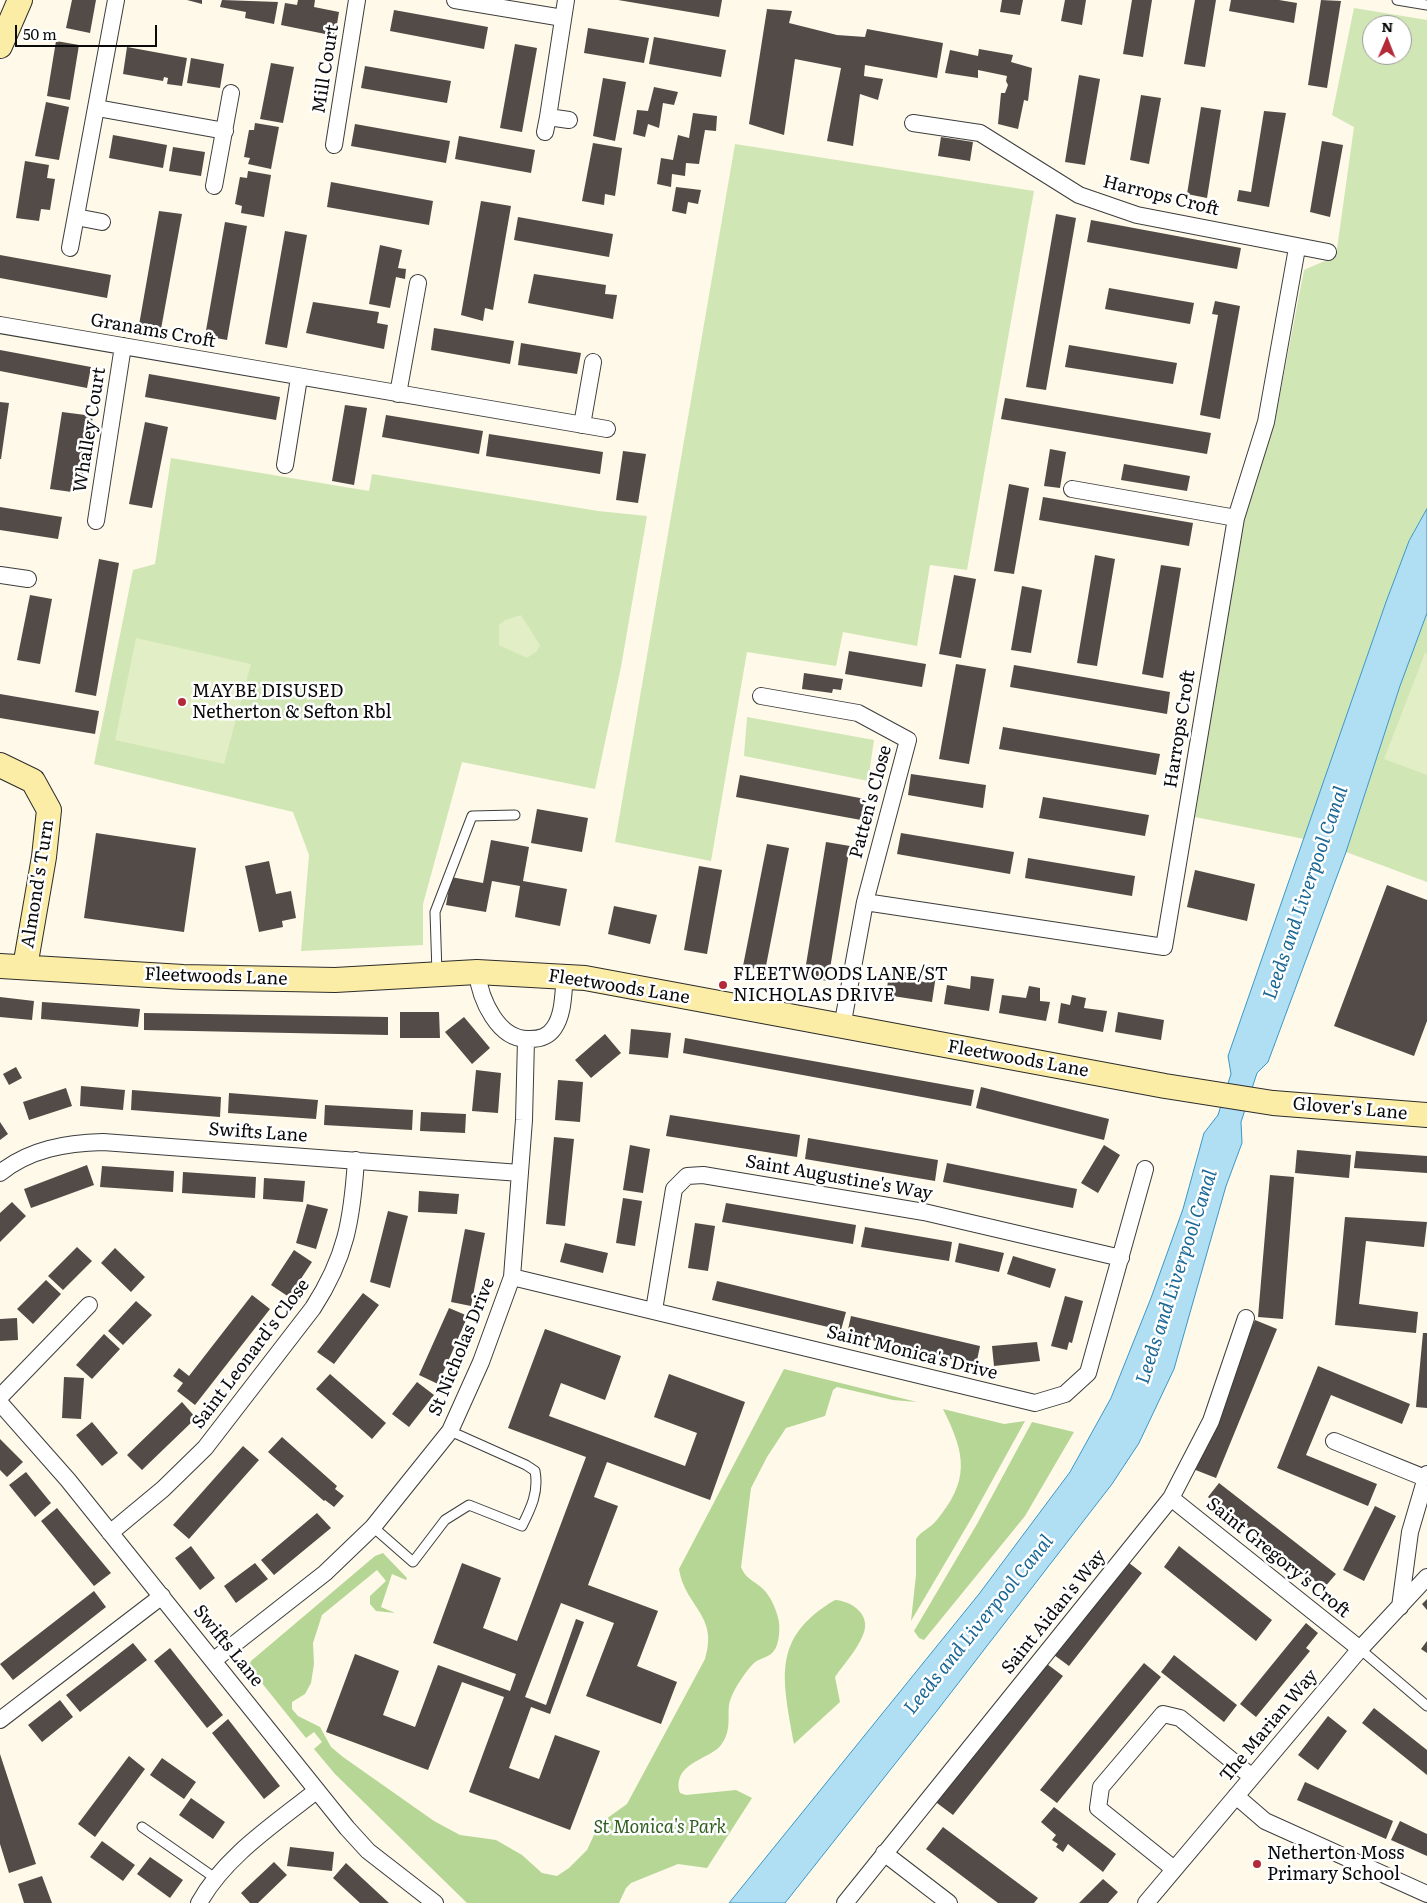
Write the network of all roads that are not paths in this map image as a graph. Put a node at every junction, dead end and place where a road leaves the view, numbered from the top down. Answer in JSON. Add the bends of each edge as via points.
{"nodes":[{"id":1,"x":20,"y":0,"type":"edge"},
{"id":2,"x":116,"y":0,"type":"edge"},
{"id":3,"x":357,"y":0,"type":"edge"},
{"id":4,"x":455,"y":0,"type":"edge"},
{"id":5,"x":566,"y":0,"type":"edge"},
{"id":6,"x":1397,"y":0,"type":"edge"},
{"id":7,"x":1427,"y":5,"type":"edge"},
{"id":8,"x":563,"y":18,"type":"junction"},
{"id":9,"x":0,"y":46,"type":"edge"},
{"id":10,"x":231,"y":93,"type":"dead end"},
{"id":11,"x":97,"y":108,"type":"junction"},
{"id":12,"x":569,"y":120,"type":"dead end"},
{"id":13,"x":914,"y":123,"type":"dead end"},
{"id":14,"x":225,"y":131,"type":"junction"},
{"id":15,"x":334,"y":145,"type":"dead end"},
{"id":16,"x":214,"y":186,"type":"dead end"},
{"id":17,"x":76,"y":217,"type":"junction"},
{"id":18,"x":102,"y":222,"type":"dead end"},
{"id":19,"x":70,"y":248,"type":"dead end"},
{"id":20,"x":1298,"y":248,"type":"junction"},
{"id":21,"x":1328,"y":252,"type":"dead end"},
{"id":22,"x":418,"y":283,"type":"dead end"},
{"id":23,"x":0,"y":326,"type":"edge"},
{"id":24,"x":122,"y":346,"type":"junction"},
{"id":25,"x":593,"y":362,"type":"dead end"},
{"id":26,"x":299,"y":378,"type":"junction"},
{"id":27,"x":398,"y":394,"type":"junction"},
{"id":28,"x":582,"y":425,"type":"junction"},
{"id":29,"x":607,"y":429,"type":"dead end"},
{"id":30,"x":285,"y":465,"type":"dead end"},
{"id":31,"x":1072,"y":489,"type":"dead end"},
{"id":32,"x":1236,"y":518,"type":"junction"},
{"id":33,"x":96,"y":521,"type":"dead end"},
{"id":34,"x":0,"y":574,"type":"edge"},
{"id":35,"x":28,"y":579,"type":"dead end"},
{"id":36,"x":761,"y":696,"type":"dead end"},
{"id":37,"x":0,"y":764,"type":"edge"},
{"id":38,"x":514,"y":815,"type":"dead end"},
{"id":39,"x":865,"y":902,"type":"junction"},
{"id":40,"x":0,"y":966,"type":"edge"},
{"id":41,"x":25,"y":967,"type":"junction"},
{"id":42,"x":478,"y":972,"type":"junction"},
{"id":43,"x":437,"y":973,"type":"junction"},
{"id":44,"x":565,"y":976,"type":"junction"},
{"id":45,"x":842,"y":1027,"type":"junction"},
{"id":46,"x":526,"y":1040,"type":"junction"},
{"id":47,"x":1273,"y":1103,"type":"joint"},
{"id":48,"x":1427,"y":1115,"type":"edge"},
{"id":49,"x":356,"y":1160,"type":"junction"},
{"id":50,"x":1145,"y":1169,"type":"dead end"},
{"id":51,"x":0,"y":1173,"type":"edge"},
{"id":52,"x":520,"y":1173,"type":"junction"},
{"id":53,"x":1121,"y":1258,"type":"junction"},
{"id":54,"x":512,"y":1277,"type":"junction"},
{"id":55,"x":88,"y":1305,"type":"dead end"},
{"id":56,"x":654,"y":1310,"type":"junction"},
{"id":57,"x":1246,"y":1318,"type":"dead end"},
{"id":58,"x":0,"y":1397,"type":"edge"},
{"id":59,"x":0,"y":1403,"type":"edge"},
{"id":60,"x":450,"y":1430,"type":"junction"},
{"id":61,"x":1334,"y":1441,"type":"dead end"},
{"id":62,"x":1426,"y":1476,"type":"edge"},
{"id":63,"x":1171,"y":1498,"type":"junction"},
{"id":64,"x":373,"y":1527,"type":"junction"},
{"id":65,"x":110,"y":1533,"type":"junction"},
{"id":66,"x":1427,"y":1577,"type":"edge"},
{"id":67,"x":162,"y":1596,"type":"junction"},
{"id":68,"x":1400,"y":1606,"type":"junction"},
{"id":69,"x":1360,"y":1649,"type":"junction"},
{"id":70,"x":214,"y":1660,"type":"junction"},
{"id":71,"x":1427,"y":1706,"type":"edge"},
{"id":72,"x":0,"y":1720,"type":"edge"},
{"id":73,"x":1252,"y":1777,"type":"junction"},
{"id":74,"x":316,"y":1790,"type":"junction"},
{"id":75,"x":1236,"y":1796,"type":"junction"},
{"id":76,"x":142,"y":1826,"type":"dead end"},
{"id":77,"x":884,"y":1853,"type":"junction"},
{"id":78,"x":1174,"y":1869,"type":"junction"},
{"id":79,"x":215,"y":1878,"type":"junction"},
{"id":80,"x":1427,"y":1894,"type":"edge"},
{"id":81,"x":199,"y":1903,"type":"edge"},
{"id":82,"x":435,"y":1903,"type":"edge"},
{"id":83,"x":845,"y":1903,"type":"edge"},
{"id":84,"x":949,"y":1903,"type":"edge"},
{"id":85,"x":1146,"y":1903,"type":"edge"}],
"edges":[{"from":1,"to":9,"type":"street"},
{"from":2,"to":11,"type":"street"},
{"from":3,"to":15,"type":"street","name":"Mill Court"},
{"from":4,"to":8,"type":"street"},
{"from":5,"to":8,"type":"street"},
{"from":6,"to":7,"type":"lane"},
{"from":8,"to":12,"type":"street","via":[[547,125]]},
{"from":10,"to":14,"type":"street"},
{"from":11,"to":14,"type":"street"},
{"from":11,"to":17,"type":"street"},
{"from":13,"to":20,"type":"street","name":"Harrops Croft","via":[[980,133],[1079,195],[1129,212]]},
{"from":14,"to":16,"type":"street"},
{"from":17,"to":18,"type":"street"},
{"from":17,"to":19,"type":"street"},
{"from":20,"to":21,"type":"street","name":"Harrops Croft"},
{"from":20,"to":32,"type":"street","name":"Harrops Croft","via":[[1266,422]]},
{"from":22,"to":27,"type":"street"},
{"from":23,"to":24,"type":"street","name":"Granams Croft"},
{"from":24,"to":26,"type":"street","name":"Granams Croft"},
{"from":24,"to":33,"type":"street","name":"Whalley Court"},
{"from":25,"to":28,"type":"street"},
{"from":26,"to":27,"type":"street","name":"Granams Croft"},
{"from":26,"to":30,"type":"street"},
{"from":27,"to":28,"type":"street","name":"Granams Croft"},
{"from":28,"to":29,"type":"street","name":"Granams Croft"},
{"from":31,"to":32,"type":"street"},
{"from":32,"to":39,"type":"street","name":"Harrops Croft","via":[[1164,947]]},
{"from":34,"to":35,"type":"street"},
{"from":36,"to":39,"type":"street","name":"Patten's Close","via":[[858,713],[908,740]]},
{"from":37,"to":41,"type":"street","name":"Almond's Turn","via":[[34,781],[49,810]]},
{"from":38,"to":43,"type":"lane","via":[[472,816],[435,912]]},
{"from":39,"to":45,"type":"street","name":"Patten's Close"},
{"from":40,"to":41,"type":"street","name":"Fleetwoods Lane"},
{"from":41,"to":43,"type":"street","name":"Fleetwoods Lane","via":[[183,977],[335,980]]},
{"from":42,"to":43,"type":"street","name":"Fleetwoods Lane"},
{"from":42,"to":44,"type":"street","name":"Fleetwoods Lane"},
{"from":42,"to":46,"type":"street","via":[[487,1007],[506,1030],[516,1038]]},
{"from":44,"to":45,"type":"street","name":"Fleetwoods Lane"},
{"from":44,"to":46,"type":"street","via":[[559,1019],[554,1028],[540,1039]]},
{"from":45,"to":47,"type":"street","name":"Fleetwoods Lane"},
{"from":46,"to":52,"type":"street","name":"St Nicholas Drive"},
{"from":47,"to":48,"type":"street","name":"Glover's Lane"},
{"from":49,"to":51,"type":"street","name":"Swifts Lane","via":[[84,1142],[28,1156]]},
{"from":49,"to":52,"type":"street","name":"Swifts Lane"},
{"from":49,"to":65,"type":"street","name":"Saint Leonard's Close","via":[[345,1246],[322,1295],[205,1448],[163,1489]]},
{"from":50,"to":53,"type":"street","name":"Saint Monica's Drive"},
{"from":52,"to":54,"type":"street","name":"St Nicholas Drive"},
{"from":53,"to":56,"type":"street","name":"Saint Monica's Drive","via":[[1088,1373],[1065,1394],[1034,1403]]},
{"from":53,"to":56,"type":"street","name":"Saint Augustine's Way","via":[[924,1212],[703,1175],[687,1176],[674,1189]]},
{"from":54,"to":56,"type":"street","name":"Saint Monica's Drive"},
{"from":54,"to":60,"type":"street","name":"St Nicholas Drive","via":[[481,1362]]},
{"from":55,"to":58,"type":"street"},
{"from":57,"to":63,"type":"street","name":"Saint Aidan's Way","via":[[1212,1421]]},
{"from":59,"to":65,"type":"street","name":"Swifts Lane"},
{"from":60,"to":64,"type":"street","name":"St Nicholas Drive"},
{"from":60,"to":64,"type":"lane","via":[[535,1471],[538,1483],[534,1501],[522,1526],[469,1505],[445,1520],[413,1562]]},
{"from":61,"to":62,"type":"street"},
{"from":62,"to":68,"type":"street","via":[[1410,1532]]},
{"from":63,"to":69,"type":"street","name":"Saint Gregory's Croft"},
{"from":63,"to":77,"type":"street","name":"Saint Aidan's Way"},
{"from":64,"to":70,"type":"street","name":"St Nicholas Drive","via":[[325,1573]]},
{"from":65,"to":67,"type":"street","name":"Swifts Lane"},
{"from":66,"to":68,"type":"street","name":"The Marian Way"},
{"from":67,"to":70,"type":"street","name":"Swifts Lane"},
{"from":67,"to":72,"type":"street"},
{"from":68,"to":69,"type":"street","name":"The Marian Way"},
{"from":69,"to":71,"type":"lane"},
{"from":69,"to":73,"type":"street","name":"The Marian Way"},
{"from":70,"to":74,"type":"street","name":"Swifts Lane"},
{"from":73,"to":75,"type":"street","name":"The Marian Way"},
{"from":73,"to":78,"type":"street","via":[[1180,1718],[1163,1714],[1101,1787],[1098,1808]]},
{"from":74,"to":79,"type":"street","via":[[246,1847]]},
{"from":74,"to":82,"type":"street","name":"Swifts Lane","via":[[368,1850]]},
{"from":75,"to":78,"type":"street","name":"The Marian Way"},
{"from":75,"to":80,"type":"street","via":[[1264,1821]]},
{"from":76,"to":79,"type":"lane"},
{"from":77,"to":83,"type":"street","name":"Saint Aidan's Way"},
{"from":77,"to":84,"type":"street"},
{"from":78,"to":85,"type":"street","name":"The Marian Way"},
{"from":79,"to":81,"type":"street"}]}
